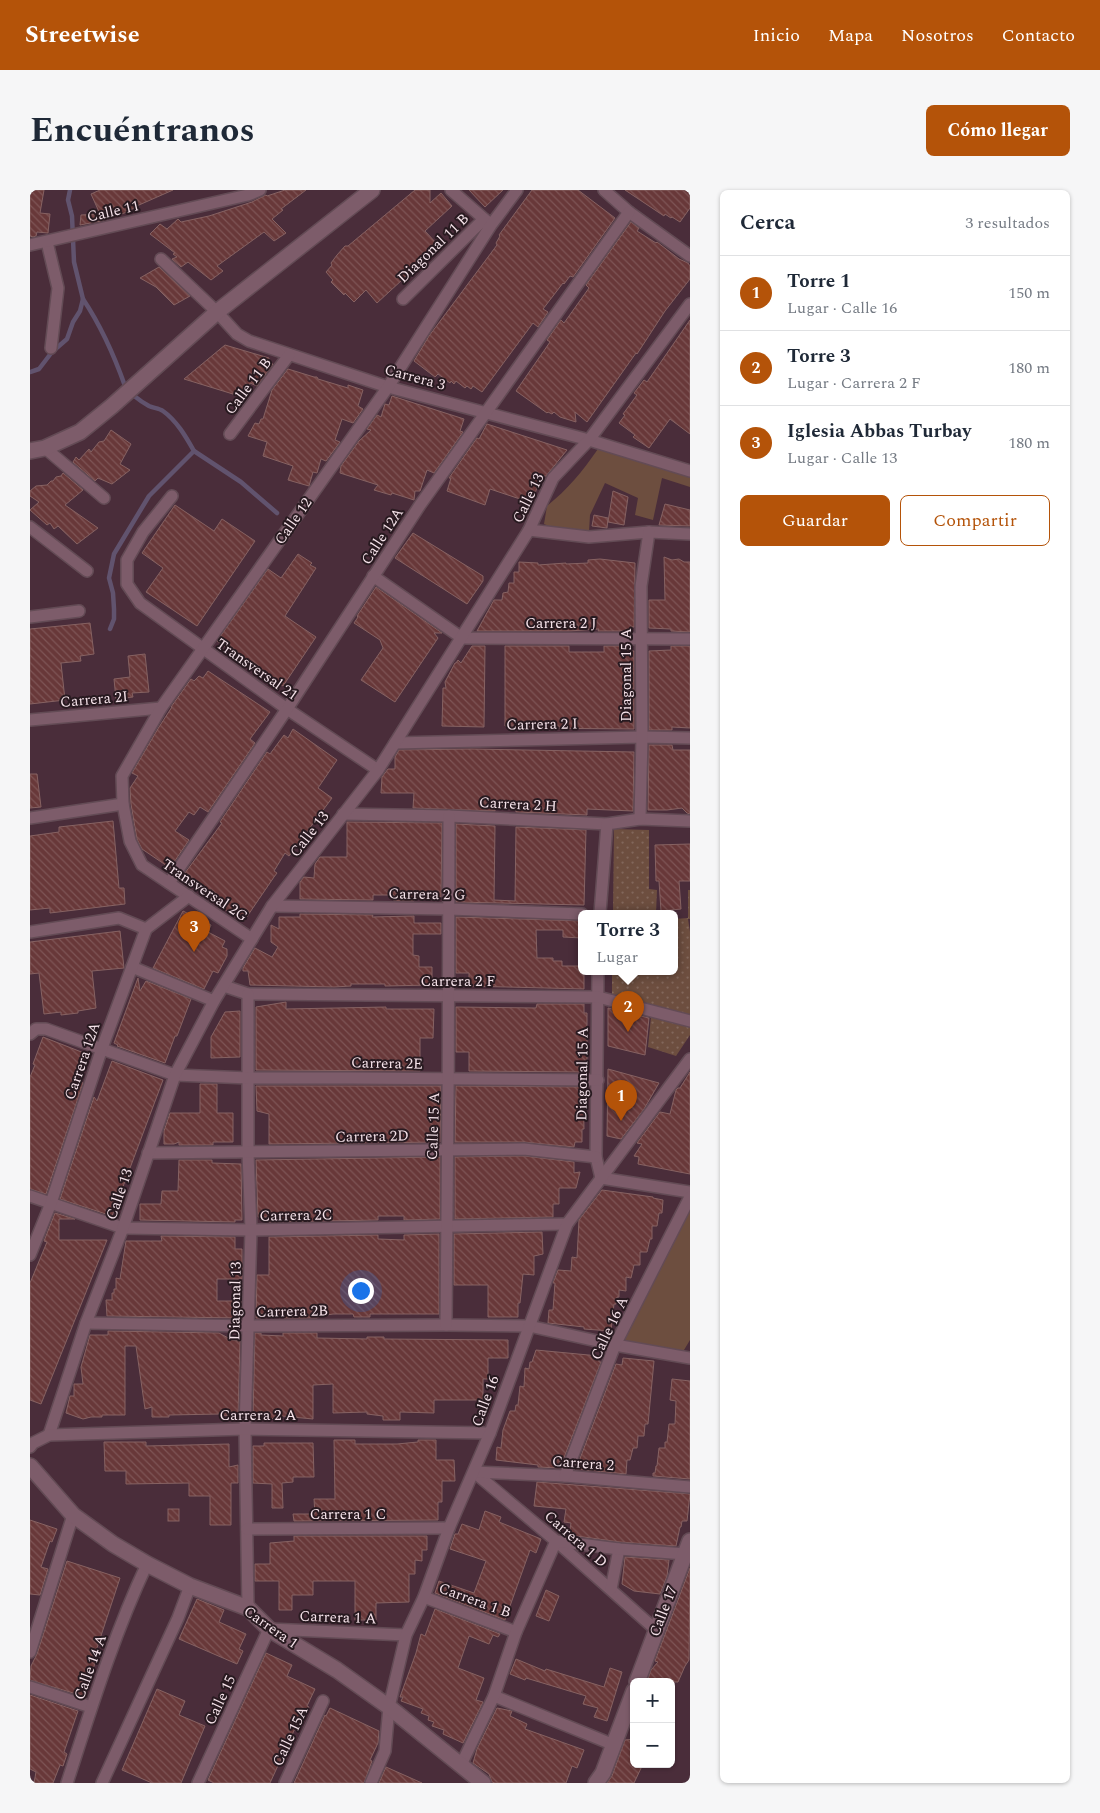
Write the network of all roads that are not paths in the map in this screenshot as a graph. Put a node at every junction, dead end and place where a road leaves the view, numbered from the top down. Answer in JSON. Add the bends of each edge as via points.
{"nodes":[{"id":1,"x":260,"y":190,"type":"edge"},
{"id":2,"x":372,"y":190,"type":"edge"},
{"id":3,"x":451,"y":190,"type":"edge"},
{"id":4,"x":517,"y":190,"type":"edge"},
{"id":5,"x":604,"y":190,"type":"edge"},
{"id":6,"x":629,"y":212,"type":"junction"},
{"id":7,"x":488,"y":222,"type":"junction"},
{"id":8,"x":47,"y":242,"type":"junction"},
{"id":9,"x":30,"y":245,"type":"edge"},
{"id":10,"x":689,"y":253,"type":"edge"},
{"id":11,"x":161,"y":259,"type":"dead end"},
{"id":12,"x":403,"y":299,"type":"dead end"},
{"id":13,"x":690,"y":304,"type":"edge"},
{"id":14,"x":216,"y":312,"type":"junction"},
{"id":15,"x":51,"y":348,"type":"dead end"},
{"id":16,"x":289,"y":355,"type":"junction"},
{"id":17,"x":388,"y":387,"type":"junction"},
{"id":18,"x":487,"y":412,"type":"junction"},
{"id":19,"x":230,"y":434,"type":"dead end"},
{"id":20,"x":589,"y":440,"type":"junction"},
{"id":21,"x":45,"y":448,"type":"junction"},
{"id":22,"x":30,"y":451,"type":"edge"},
{"id":23,"x":690,"y":471,"type":"edge"},
{"id":24,"x":172,"y":496,"type":"dead end"},
{"id":25,"x":104,"y":498,"type":"dead end"},
{"id":26,"x":529,"y":530,"type":"junction"},
{"id":27,"x":649,"y":532,"type":"junction"},
{"id":28,"x":33,"y":534,"type":"edge"},
{"id":29,"x":690,"y":534,"type":"edge"},
{"id":30,"x":87,"y":571,"type":"dead end"},
{"id":31,"x":373,"y":576,"type":"junction"},
{"id":32,"x":79,"y":611,"type":"dead end"},
{"id":33,"x":30,"y":617,"type":"edge"},
{"id":34,"x":462,"y":638,"type":"junction"},
{"id":35,"x":641,"y":638,"type":"junction"},
{"id":36,"x":690,"y":639,"type":"edge"},
{"id":37,"x":203,"y":650,"type":"junction"},
{"id":38,"x":161,"y":708,"type":"junction"},
{"id":39,"x":287,"y":709,"type":"junction"},
{"id":40,"x":30,"y":720,"type":"edge"},
{"id":41,"x":642,"y":737,"type":"junction"},
{"id":42,"x":690,"y":738,"type":"edge"},
{"id":43,"x":395,"y":743,"type":"junction"},
{"id":44,"x":378,"y":770,"type":"junction"},
{"id":45,"x":123,"y":804,"type":"junction"},
{"id":46,"x":343,"y":814,"type":"junction"},
{"id":47,"x":449,"y":816,"type":"junction"},
{"id":48,"x":30,"y":818,"type":"edge"},
{"id":49,"x":640,"y":819,"type":"junction"},
{"id":50,"x":690,"y":821,"type":"edge"},
{"id":51,"x":607,"y":824,"type":"junction"},
{"id":52,"x":142,"y":865,"type":"joint"},
{"id":53,"x":169,"y":883,"type":"junction"},
{"id":54,"x":189,"y":896,"type":"junction"},
{"id":55,"x":272,"y":906,"type":"junction"},
{"id":56,"x":449,"y":909,"type":"junction"},
{"id":57,"x":600,"y":910,"type":"edge"},
{"id":58,"x":578,"y":914,"type":"edge"},
{"id":59,"x":146,"y":929,"type":"junction"},
{"id":60,"x":30,"y":932,"type":"edge"},
{"id":61,"x":252,"y":939,"type":"junction"},
{"id":62,"x":132,"y":967,"type":"junction"},
{"id":63,"x":598,"y":975,"type":"edge"},
{"id":64,"x":224,"y":986,"type":"junction"},
{"id":65,"x":248,"y":994,"type":"junction"},
{"id":66,"x":448,"y":995,"type":"junction"},
{"id":67,"x":598,"y":997,"type":"junction"},
{"id":68,"x":214,"y":1001,"type":"junction"},
{"id":69,"x":690,"y":1020,"type":"edge"},
{"id":70,"x":33,"y":1032,"type":"edge"},
{"id":71,"x":102,"y":1048,"type":"junction"},
{"id":72,"x":690,"y":1059,"type":"edge"},
{"id":73,"x":175,"y":1075,"type":"junction"},
{"id":74,"x":249,"y":1078,"type":"junction"},
{"id":75,"x":449,"y":1079,"type":"junction"},
{"id":76,"x":598,"y":1080,"type":"junction"},
{"id":77,"x":446,"y":1150,"type":"junction"},
{"id":78,"x":248,"y":1153,"type":"junction"},
{"id":79,"x":148,"y":1154,"type":"junction"},
{"id":80,"x":596,"y":1157,"type":"junction"},
{"id":81,"x":601,"y":1178,"type":"junction"},
{"id":82,"x":690,"y":1192,"type":"edge"},
{"id":83,"x":30,"y":1196,"type":"edge"},
{"id":84,"x":690,"y":1197,"type":"edge"},
{"id":85,"x":51,"y":1202,"type":"junction"},
{"id":86,"x":567,"y":1224,"type":"junction"},
{"id":87,"x":447,"y":1227,"type":"junction"},
{"id":88,"x":123,"y":1228,"type":"junction"},
{"id":89,"x":251,"y":1230,"type":"junction"},
{"id":90,"x":30,"y":1255,"type":"edge"},
{"id":91,"x":86,"y":1323,"type":"junction"},
{"id":92,"x":446,"y":1325,"type":"junction"},
{"id":93,"x":249,"y":1326,"type":"junction"},
{"id":94,"x":528,"y":1326,"type":"junction"},
{"id":95,"x":615,"y":1345,"type":"junction"},
{"id":96,"x":690,"y":1358,"type":"edge"},
{"id":97,"x":245,"y":1428,"type":"junction"},
{"id":98,"x":490,"y":1433,"type":"junction"},
{"id":99,"x":49,"y":1435,"type":"junction"},
{"id":100,"x":31,"y":1444,"type":"edge"},
{"id":101,"x":30,"y":1466,"type":"edge"},
{"id":102,"x":474,"y":1472,"type":"junction"},
{"id":103,"x":565,"y":1476,"type":"junction"},
{"id":104,"x":690,"y":1487,"type":"edge"},
{"id":105,"x":73,"y":1515,"type":"junction"},
{"id":106,"x":449,"y":1528,"type":"junction"},
{"id":107,"x":247,"y":1529,"type":"junction"},
{"id":108,"x":556,"y":1541,"type":"junction"},
{"id":109,"x":687,"y":1548,"type":"edge"},
{"id":110,"x":619,"y":1549,"type":"junction"},
{"id":111,"x":147,"y":1564,"type":"junction"},
{"id":112,"x":190,"y":1586,"type":"junction"},
{"id":113,"x":611,"y":1589,"type":"junction"},
{"id":114,"x":424,"y":1598,"type":"junction"},
{"id":115,"x":248,"y":1608,"type":"junction"},
{"id":116,"x":269,"y":1630,"type":"junction"},
{"id":117,"x":656,"y":1630,"type":"junction"},
{"id":118,"x":516,"y":1632,"type":"junction"},
{"id":119,"x":406,"y":1635,"type":"junction"},
{"id":120,"x":30,"y":1652,"type":"edge"},
{"id":121,"x":638,"y":1678,"type":"edge"},
{"id":122,"x":30,"y":1687,"type":"edge"},
{"id":123,"x":494,"y":1696,"type":"junction"},
{"id":124,"x":323,"y":1701,"type":"dead end"},
{"id":125,"x":630,"y":1702,"type":"edge"},
{"id":126,"x":91,"y":1707,"type":"junction"},
{"id":127,"x":389,"y":1708,"type":"junction"},
{"id":128,"x":614,"y":1746,"type":"junction"},
{"id":129,"x":461,"y":1765,"type":"junction"},
{"id":130,"x":67,"y":1783,"type":"edge"},
{"id":131,"x":102,"y":1783,"type":"edge"},
{"id":132,"x":198,"y":1783,"type":"edge"},
{"id":133,"x":285,"y":1783,"type":"edge"},
{"id":134,"x":371,"y":1783,"type":"edge"},
{"id":135,"x":483,"y":1783,"type":"edge"},
{"id":136,"x":596,"y":1783,"type":"edge"}],
"edges":[{"from":1,"to":8,"type":"street","name":"Calle 11"},
{"from":2,"to":14,"type":"main road"},
{"from":3,"to":7,"type":"street"},
{"from":4,"to":7,"type":"street","name":"Calle 12"},
{"from":5,"to":6,"type":"street"},
{"from":6,"to":10,"type":"street"},
{"from":6,"to":18,"type":"street","name":"Calle 12A"},
{"from":7,"to":12,"type":"street","name":"Diagonal 11 B"},
{"from":7,"to":17,"type":"street","name":"Calle 12"},
{"from":8,"to":9,"type":"street","name":"Calle 11"},
{"from":8,"to":15,"type":"street","via":[[58,288]]},
{"from":11,"to":14,"type":"street","name":"Carrera 3"},
{"from":13,"to":20,"type":"street","name":"Calle 13"},
{"from":14,"to":16,"type":"street","name":"Carrera 3","via":[[237,334]]},
{"from":14,"to":21,"type":"main road","via":[[80,432]]},
{"from":16,"to":17,"type":"street","name":"Carrera 3"},
{"from":16,"to":19,"type":"street","name":"Calle 11 B"},
{"from":17,"to":18,"type":"street","name":"Carrera 3"},
{"from":17,"to":37,"type":"street","name":"Calle 12"},
{"from":18,"to":20,"type":"street","name":"Carrera 3"},
{"from":18,"to":31,"type":"street","name":"Calle 12A"},
{"from":20,"to":23,"type":"street","name":"Carrera 3"},
{"from":20,"to":26,"type":"street","name":"Calle 13","via":[[553,478]]},
{"from":21,"to":22,"type":"main road"},
{"from":21,"to":25,"type":"street"},
{"from":24,"to":37,"type":"street","name":"Transversal 21","via":[[143,532],[128,560],[127,584],[140,603]]},
{"from":26,"to":27,"type":"street","via":[[589,537]]},
{"from":26,"to":34,"type":"street","name":"Calle 13"},
{"from":27,"to":29,"type":"street"},
{"from":27,"to":35,"type":"street","name":"Diagonal 15 A","via":[[641,586]]},
{"from":28,"to":30,"type":"street"},
{"from":31,"to":34,"type":"street"},
{"from":31,"to":39,"type":"street","name":"Calle 12A"},
{"from":32,"to":33,"type":"street"},
{"from":34,"to":35,"type":"street","name":"Carrera 2 J"},
{"from":34,"to":43,"type":"street","name":"Calle 13"},
{"from":35,"to":36,"type":"street","name":"Carrera 2 J"},
{"from":35,"to":41,"type":"street","name":"Diagonal 15 A"},
{"from":37,"to":38,"type":"street","name":"Calle 12"},
{"from":37,"to":39,"type":"street","name":"Transversal 21"},
{"from":38,"to":40,"type":"street","name":"Carrera 2I"},
{"from":38,"to":45,"type":"street","name":"Calle 12","via":[[122,776]]},
{"from":39,"to":44,"type":"street","name":"Transversal 21"},
{"from":39,"to":53,"type":"street","name":"Calle 12A"},
{"from":41,"to":42,"type":"street","name":"Carrera 2 I"},
{"from":41,"to":43,"type":"street","name":"Carrera 2 I"},
{"from":41,"to":49,"type":"street","name":"Diagonal 15 A"},
{"from":43,"to":44,"type":"street","name":"Calle 13"},
{"from":44,"to":46,"type":"street","name":"Calle 13"},
{"from":45,"to":48,"type":"street"},
{"from":45,"to":52,"type":"street","name":"Calle 12","via":[[130,841]]},
{"from":46,"to":47,"type":"street","name":"Carrera 2 H"},
{"from":46,"to":55,"type":"street","name":"Calle 13"},
{"from":47,"to":51,"type":"street","name":"Carrera 2 H"},
{"from":47,"to":56,"type":"street","name":"Calle 15 A"},
{"from":49,"to":50,"type":"street","name":"Carrera 2 H"},
{"from":49,"to":51,"type":"street","name":"Carrera 2 H"},
{"from":51,"to":57,"type":"street"},
{"from":52,"to":53,"type":"street","name":"Transversal 2G"},
{"from":53,"to":54,"type":"street","name":"Transversal 2G"},
{"from":54,"to":59,"type":"street"},
{"from":54,"to":61,"type":"street","name":"Transversal 2G"},
{"from":55,"to":56,"type":"street","name":"Carrera 2 G"},
{"from":55,"to":61,"type":"street","name":"Calle 13"},
{"from":56,"to":58,"type":"street","name":"Carrera 2 G"},
{"from":56,"to":66,"type":"street","name":"Calle 15 A"},
{"from":59,"to":60,"type":"street","via":[[119,918]]},
{"from":59,"to":62,"type":"street","name":"Carrera 12A"},
{"from":61,"to":64,"type":"street","name":"Calle 13"},
{"from":62,"to":68,"type":"street"},
{"from":62,"to":71,"type":"street","name":"Carrera 12A"},
{"from":63,"to":67,"type":"street","name":"Diagonal 15 A"},
{"from":64,"to":65,"type":"street","name":"Carrera 2 F"},
{"from":64,"to":68,"type":"street","name":"Calle 13"},
{"from":65,"to":66,"type":"street","name":"Carrera 2 F"},
{"from":65,"to":74,"type":"street","name":"Diagonal 13"},
{"from":66,"to":67,"type":"street","name":"Carrera 2 F"},
{"from":66,"to":75,"type":"street","name":"Calle 15 A"},
{"from":67,"to":69,"type":"street","name":"Carrera 2 F"},
{"from":67,"to":76,"type":"street","name":"Diagonal 15 A"},
{"from":68,"to":73,"type":"street","name":"Calle 13"},
{"from":70,"to":71,"type":"street","via":[[46,1029]]},
{"from":71,"to":73,"type":"street","name":"Carrera 2E"},
{"from":71,"to":85,"type":"street","name":"Carrera 12A"},
{"from":72,"to":81,"type":"street","name":"Calle 16"},
{"from":73,"to":74,"type":"street","name":"Carrera 2E"},
{"from":73,"to":79,"type":"street","name":"Calle 13"},
{"from":74,"to":75,"type":"street","name":"Carrera 2E"},
{"from":74,"to":78,"type":"street","name":"Diagonal 13"},
{"from":75,"to":76,"type":"street","name":"Carrera 2E"},
{"from":75,"to":77,"type":"street","name":"Calle 15 A"},
{"from":76,"to":80,"type":"street","name":"Diagonal 15 A"},
{"from":77,"to":78,"type":"street","name":"Carrera 2D"},
{"from":77,"to":80,"type":"street","name":"Carrera 2D","via":[[524,1149]]},
{"from":77,"to":87,"type":"street","name":"Calle 15 A"},
{"from":78,"to":79,"type":"street","name":"Carrera 2D"},
{"from":78,"to":89,"type":"street","name":"Diagonal 13"},
{"from":79,"to":88,"type":"street","name":"Calle 13"},
{"from":80,"to":81,"type":"street","name":"Diagonal 15 A"},
{"from":81,"to":82,"type":"street"},
{"from":81,"to":86,"type":"street","name":"Calle 16"},
{"from":83,"to":85,"type":"street","name":"Carrera 2C"},
{"from":84,"to":95,"type":"street","name":"Calle 16 A"},
{"from":85,"to":88,"type":"street","name":"Carrera 2C"},
{"from":85,"to":90,"type":"street","name":"Carrera 12A"},
{"from":86,"to":87,"type":"street","name":"Carrera 2C"},
{"from":86,"to":94,"type":"street","name":"Calle 16"},
{"from":87,"to":89,"type":"street","name":"Carrera 2C"},
{"from":87,"to":92,"type":"street","name":"Calle 15 A"},
{"from":88,"to":89,"type":"street","name":"Carrera 2C"},
{"from":88,"to":91,"type":"street","name":"Calle 13"},
{"from":89,"to":93,"type":"street","name":"Diagonal 13"},
{"from":91,"to":93,"type":"street","name":"Carrera 2B"},
{"from":91,"to":99,"type":"street","name":"Calle 13"},
{"from":92,"to":93,"type":"street","name":"Carrera 2B"},
{"from":92,"to":94,"type":"street","name":"Carrera 2B"},
{"from":93,"to":97,"type":"street","name":"Diagonal 13"},
{"from":94,"to":95,"type":"street","name":"Carrera 2B"},
{"from":94,"to":98,"type":"street","name":"Calle 16"},
{"from":95,"to":96,"type":"street","name":"Carrera 2B"},
{"from":95,"to":103,"type":"street","name":"Calle 16 A"},
{"from":97,"to":98,"type":"street","name":"Carrera 2 A"},
{"from":97,"to":99,"type":"street","name":"Carrera 2 A"},
{"from":97,"to":107,"type":"street","name":"Diagonal 13"},
{"from":98,"to":102,"type":"street","name":"Calle 16"},
{"from":99,"to":100,"type":"street","name":"Carrera 2 A"},
{"from":101,"to":105,"type":"main road","name":"Carrera 1"},
{"from":102,"to":103,"type":"street","name":"Carrera 2"},
{"from":102,"to":106,"type":"street","name":"Calle 16"},
{"from":102,"to":108,"type":"street","name":"Carrera 1 D"},
{"from":103,"to":104,"type":"street","name":"Carrera 2"},
{"from":105,"to":111,"type":"main road","name":"Carrera 1","via":[[112,1544]]},
{"from":105,"to":120,"type":"street"},
{"from":106,"to":107,"type":"street","name":"Carrera 1 C"},
{"from":106,"to":114,"type":"street","name":"Calle 16"},
{"from":107,"to":115,"type":"street","name":"Diagonal 13"},
{"from":108,"to":110,"type":"street"},
{"from":108,"to":113,"type":"street","name":"Carrera 1 D"},
{"from":108,"to":118,"type":"street"},
{"from":109,"to":110,"type":"street"},
{"from":109,"to":117,"type":"main road","name":"Calle 17"},
{"from":110,"to":113,"type":"street"},
{"from":111,"to":112,"type":"main road","name":"Carrera 1"},
{"from":111,"to":126,"type":"street","name":"Calle 14 A","via":[[132,1595]]},
{"from":112,"to":115,"type":"main road","name":"Carrera 1"},
{"from":112,"to":131,"type":"street"},
{"from":113,"to":117,"type":"street","name":"Carrera 1 D"},
{"from":114,"to":118,"type":"street","name":"Carrera 1 B"},
{"from":114,"to":119,"type":"street","name":"Calle 16"},
{"from":115,"to":116,"type":"main road","name":"Carrera 1"},
{"from":116,"to":119,"type":"street","name":"Carrera 1 A"},
{"from":116,"to":127,"type":"main road","name":"Carrera 1","via":[[337,1670]]},
{"from":116,"to":132,"type":"street","name":"Calle 15"},
{"from":117,"to":121,"type":"main road","name":"Calle 17"},
{"from":118,"to":123,"type":"street"},
{"from":119,"to":127,"type":"street","name":"Calle 16"},
{"from":122,"to":126,"type":"street"},
{"from":123,"to":128,"type":"street"},
{"from":123,"to":129,"type":"street"},
{"from":124,"to":133,"type":"street","name":"Calle 15A"},
{"from":125,"to":128,"type":"main road"},
{"from":126,"to":130,"type":"street","name":"Calle 14 A"},
{"from":127,"to":129,"type":"main road","name":"Carrera 1"},
{"from":127,"to":134,"type":"street","name":"Calle 16","via":[[386,1751]]},
{"from":128,"to":136,"type":"main road"},
{"from":129,"to":135,"type":"main road","name":"Carrera 1"}]}
